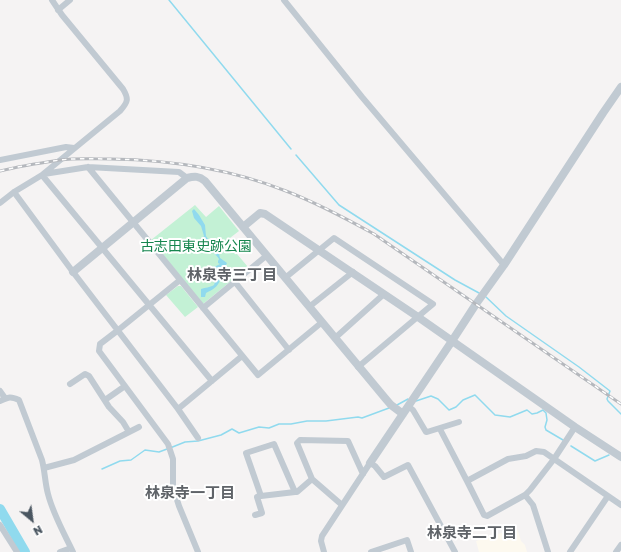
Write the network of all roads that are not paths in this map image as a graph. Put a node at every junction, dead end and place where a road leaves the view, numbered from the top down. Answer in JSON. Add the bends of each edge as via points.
{"nodes":[{"id":1,"x":52,"y":0,"type":"edge"},
{"id":2,"x":70,"y":0,"type":"edge"},
{"id":3,"x":284,"y":0,"type":"edge"},
{"id":4,"x":58,"y":10,"type":"junction"},
{"id":5,"x":621,"y":88,"type":"edge"},
{"id":6,"x":74,"y":148,"type":"junction"},
{"id":7,"x":0,"y":160,"type":"edge"},
{"id":8,"x":88,"y":168,"type":"junction"},
{"id":9,"x":42,"y":175,"type":"junction"},
{"id":10,"x":187,"y":178,"type":"junction"},
{"id":11,"x":14,"y":192,"type":"junction"},
{"id":12,"x":0,"y":203,"type":"edge"},
{"id":13,"x":133,"y":222,"type":"junction"},
{"id":14,"x":242,"y":227,"type":"junction"},
{"id":15,"x":102,"y":248,"type":"junction"},
{"id":16,"x":319,"y":250,"type":"junction"},
{"id":17,"x":266,"y":256,"type":"junction"},
{"id":18,"x":504,"y":264,"type":"junction"},
{"id":19,"x":73,"y":272,"type":"junction"},
{"id":20,"x":353,"y":272,"type":"junction"},
{"id":21,"x":284,"y":278,"type":"junction"},
{"id":22,"x":180,"y":280,"type":"junction"},
{"id":23,"x":235,"y":282,"type":"junction"},
{"id":24,"x":384,"y":294,"type":"junction"},
{"id":25,"x":150,"y":304,"type":"junction"},
{"id":26,"x":309,"y":307,"type":"junction"},
{"id":27,"x":203,"y":308,"type":"junction"},
{"id":28,"x":418,"y":317,"type":"junction"},
{"id":29,"x":321,"y":323,"type":"junction"},
{"id":30,"x":117,"y":331,"type":"junction"},
{"id":31,"x":335,"y":338,"type":"junction"},
{"id":32,"x":452,"y":341,"type":"junction"},
{"id":33,"x":289,"y":350,"type":"junction"},
{"id":34,"x":242,"y":356,"type":"junction"},
{"id":35,"x":358,"y":367,"type":"junction"},
{"id":36,"x":212,"y":381,"type":"junction"},
{"id":37,"x":70,"y":384,"type":"dead end"},
{"id":38,"x":124,"y":386,"type":"junction"},
{"id":39,"x":0,"y":391,"type":"edge"},
{"id":40,"x":2,"y":400,"type":"edge"},
{"id":41,"x":105,"y":400,"type":"junction"},
{"id":42,"x":408,"y":406,"type":"junction"},
{"id":43,"x":178,"y":409,"type":"junction"},
{"id":44,"x":403,"y":414,"type":"junction"},
{"id":45,"x":459,"y":422,"type":"dead end"},
{"id":46,"x":139,"y":427,"type":"dead end"},
{"id":47,"x":575,"y":427,"type":"junction"},
{"id":48,"x":440,"y":429,"type":"junction"},
{"id":49,"x":129,"y":432,"type":"junction"},
{"id":50,"x":198,"y":438,"type":"dead end"},
{"id":51,"x":621,"y":457,"type":"edge"},
{"id":52,"x":554,"y":459,"type":"junction"},
{"id":53,"x":370,"y":463,"type":"junction"},
{"id":54,"x":44,"y":468,"type":"junction"},
{"id":55,"x":363,"y":474,"type":"junction"},
{"id":56,"x":312,"y":479,"type":"junction"},
{"id":57,"x":467,"y":480,"type":"junction"},
{"id":58,"x":295,"y":492,"type":"junction"},
{"id":59,"x":261,"y":495,"type":"junction"},
{"id":60,"x":525,"y":495,"type":"junction"},
{"id":61,"x":608,"y":496,"type":"junction"},
{"id":62,"x":621,"y":504,"type":"edge"},
{"id":63,"x":342,"y":505,"type":"junction"},
{"id":64,"x":255,"y":515,"type":"dead end"},
{"id":65,"x":0,"y":524,"type":"edge"},
{"id":66,"x":621,"y":545,"type":"edge"},
{"id":67,"x":72,"y":550,"type":"edge"},
{"id":68,"x":17,"y":552,"type":"edge"},
{"id":69,"x":60,"y":552,"type":"edge"},
{"id":70,"x":198,"y":552,"type":"edge"},
{"id":71,"x":324,"y":552,"type":"edge"},
{"id":72,"x":372,"y":552,"type":"edge"},
{"id":73,"x":411,"y":552,"type":"edge"},
{"id":74,"x":455,"y":552,"type":"edge"},
{"id":75,"x":548,"y":552,"type":"edge"},
{"id":76,"x":570,"y":552,"type":"edge"},
{"id":77,"x":616,"y":552,"type":"edge"}],
"edges":[{"from":1,"to":4,"type":"street"},
{"from":2,"to":4,"type":"street"},
{"from":3,"to":18,"type":"street"},
{"from":4,"to":6,"type":"street","via":[[123,89],[128,100],[120,111]]},
{"from":5,"to":18,"type":"street"},
{"from":6,"to":7,"type":"street","via":[[66,147]]},
{"from":6,"to":9,"type":"street"},
{"from":8,"to":9,"type":"street"},
{"from":8,"to":10,"type":"street","via":[[179,172]]},
{"from":8,"to":13,"type":"street"},
{"from":9,"to":11,"type":"street"},
{"from":9,"to":15,"type":"street"},
{"from":10,"to":13,"type":"street"},
{"from":10,"to":14,"type":"street","via":[[193,176],[205,181]]},
{"from":11,"to":12,"type":"street"},
{"from":11,"to":19,"type":"street"},
{"from":13,"to":15,"type":"street"},
{"from":13,"to":22,"type":"street"},
{"from":14,"to":16,"type":"street","via":[[260,213],[266,214]]},
{"from":14,"to":17,"type":"street"},
{"from":15,"to":19,"type":"street"},
{"from":15,"to":25,"type":"street"},
{"from":16,"to":20,"type":"street"},
{"from":16,"to":21,"type":"street"},
{"from":16,"to":28,"type":"street","via":[[334,238],[433,304]]},
{"from":17,"to":21,"type":"street"},
{"from":17,"to":23,"type":"street"},
{"from":18,"to":32,"type":"street"},
{"from":19,"to":30,"type":"street"},
{"from":20,"to":24,"type":"street"},
{"from":20,"to":26,"type":"street"},
{"from":21,"to":26,"type":"street"},
{"from":22,"to":25,"type":"street"},
{"from":22,"to":27,"type":"street"},
{"from":23,"to":27,"type":"street"},
{"from":23,"to":33,"type":"street"},
{"from":24,"to":28,"type":"street"},
{"from":24,"to":31,"type":"street"},
{"from":25,"to":30,"type":"street"},
{"from":25,"to":36,"type":"street"},
{"from":26,"to":29,"type":"street"},
{"from":27,"to":34,"type":"street"},
{"from":28,"to":32,"type":"street"},
{"from":28,"to":35,"type":"street"},
{"from":29,"to":31,"type":"street"},
{"from":29,"to":33,"type":"street"},
{"from":30,"to":38,"type":"street","via":[[100,344],[99,351]]},
{"from":30,"to":43,"type":"street"},
{"from":31,"to":35,"type":"street"},
{"from":32,"to":42,"type":"street"},
{"from":32,"to":47,"type":"street"},
{"from":33,"to":34,"type":"street","via":[[258,375]]},
{"from":34,"to":36,"type":"street"},
{"from":35,"to":44,"type":"street","via":[[391,405]]},
{"from":36,"to":43,"type":"street"},
{"from":37,"to":41,"type":"street","via":[[85,374]]},
{"from":38,"to":41,"type":"street"},
{"from":38,"to":70,"type":"street","via":[[168,444],[173,459],[172,487]]},
{"from":39,"to":40,"type":"street"},
{"from":40,"to":54,"type":"street","via":[[13,397],[19,400]]},
{"from":41,"to":49,"type":"street"},
{"from":42,"to":44,"type":"street"},
{"from":42,"to":48,"type":"street","via":[[426,432]]},
{"from":43,"to":50,"type":"street"},
{"from":44,"to":53,"type":"street"},
{"from":45,"to":48,"type":"street"},
{"from":46,"to":49,"type":"street"},
{"from":47,"to":51,"type":"street"},
{"from":47,"to":52,"type":"street"},
{"from":48,"to":57,"type":"street"},
{"from":49,"to":54,"type":"street","via":[[74,460]]},
{"from":52,"to":57,"type":"street","via":[[544,452],[536,451],[526,456],[508,459]]},
{"from":52,"to":60,"type":"street"},
{"from":52,"to":61,"type":"street"},
{"from":53,"to":55,"type":"street"},
{"from":53,"to":74,"type":"street","via":[[384,477],[408,465]]},
{"from":54,"to":67,"type":"street","via":[[47,493]]},
{"from":55,"to":56,"type":"street","via":[[348,441],[300,440],[297,443]]},
{"from":55,"to":63,"type":"street"},
{"from":56,"to":58,"type":"street"},
{"from":56,"to":63,"type":"street"},
{"from":57,"to":60,"type":"street","via":[[484,515],[487,516]]},
{"from":58,"to":59,"type":"street"},
{"from":58,"to":59,"type":"street","via":[[274,444],[246,452]]},
{"from":59,"to":64,"type":"street","via":[[257,497],[262,513]]},
{"from":60,"to":75,"type":"street","via":[[532,505]]},
{"from":61,"to":62,"type":"street"},
{"from":61,"to":76,"type":"street"},
{"from":63,"to":71,"type":"street","via":[[322,536]]},
{"from":65,"to":68,"type":"street"},
{"from":66,"to":77,"type":"street"},
{"from":67,"to":69,"type":"street"},
{"from":72,"to":73,"type":"street","via":[[407,540]]}]}
